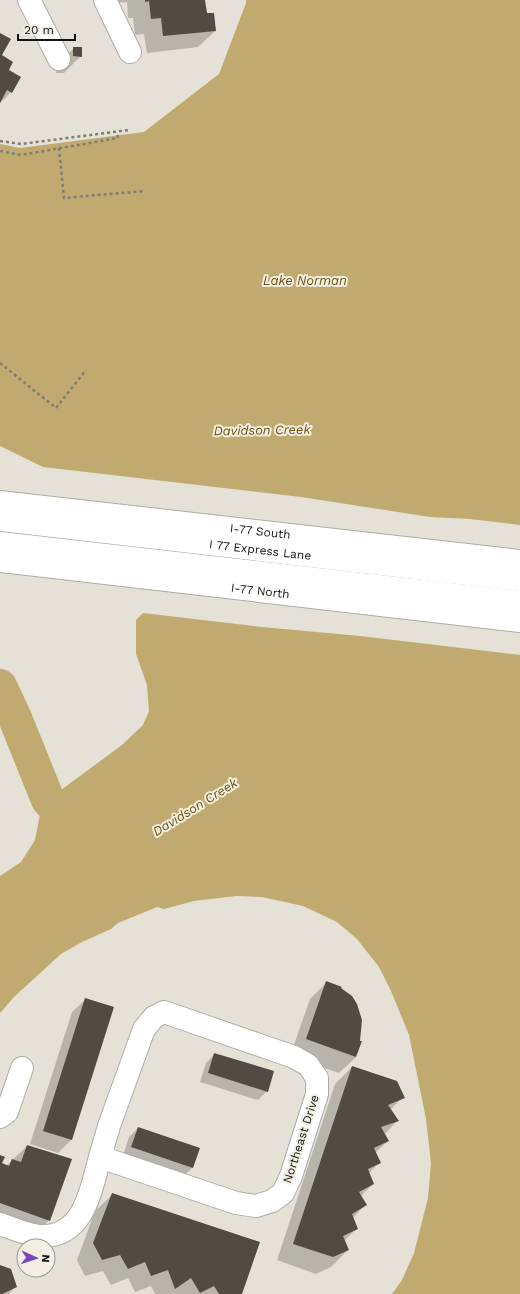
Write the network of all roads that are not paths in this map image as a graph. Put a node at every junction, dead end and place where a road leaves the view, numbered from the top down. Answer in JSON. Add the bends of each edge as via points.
{"nodes":[{"id":1,"x":29,"y":0,"type":"edge"},
{"id":2,"x":105,"y":0,"type":"edge"},
{"id":3,"x":130,"y":52,"type":"dead end"},
{"id":4,"x":59,"y":59,"type":"dead end"},
{"id":5,"x":0,"y":502,"type":"edge"},
{"id":6,"x":0,"y":520,"type":"edge"},
{"id":7,"x":0,"y":543,"type":"edge"},
{"id":8,"x":520,"y":561,"type":"edge"},
{"id":9,"x":0,"y":562,"type":"edge"},
{"id":10,"x":520,"y":580,"type":"edge"},
{"id":11,"x":520,"y":602,"type":"edge"},
{"id":12,"x":520,"y":621,"type":"edge"},
{"id":13,"x":22,"y":1068,"type":"dead end"},
{"id":14,"x":0,"y":1117,"type":"edge"},
{"id":15,"x":100,"y":1157,"type":"junction"},
{"id":16,"x":0,"y":1224,"type":"edge"}],
"edges":[{"from":1,"to":4,"type":"main road"},
{"from":2,"to":3,"type":"main road"},
{"from":5,"to":8,"type":"main road","name":"I-77 South"},
{"from":6,"to":10,"type":"main road","name":"I 77 Express Lane"},
{"from":7,"to":11,"type":"main road","name":"I 77 Express Lane"},
{"from":9,"to":12,"type":"main road","name":"I-77 North"},
{"from":13,"to":14,"type":"main road","via":[[7,1112]]},
{"from":15,"to":15,"type":"main road","name":"Northeast Drive","via":[[144,1029],[154,1017],[164,1012],[294,1057],[308,1065],[317,1078],[317,1094],[291,1176],[283,1193],[272,1201],[256,1206],[236,1203]]},
{"from":15,"to":16,"type":"main road","name":"Northeast Drive","via":[[90,1195],[78,1220],[61,1233],[41,1236]]}]}
